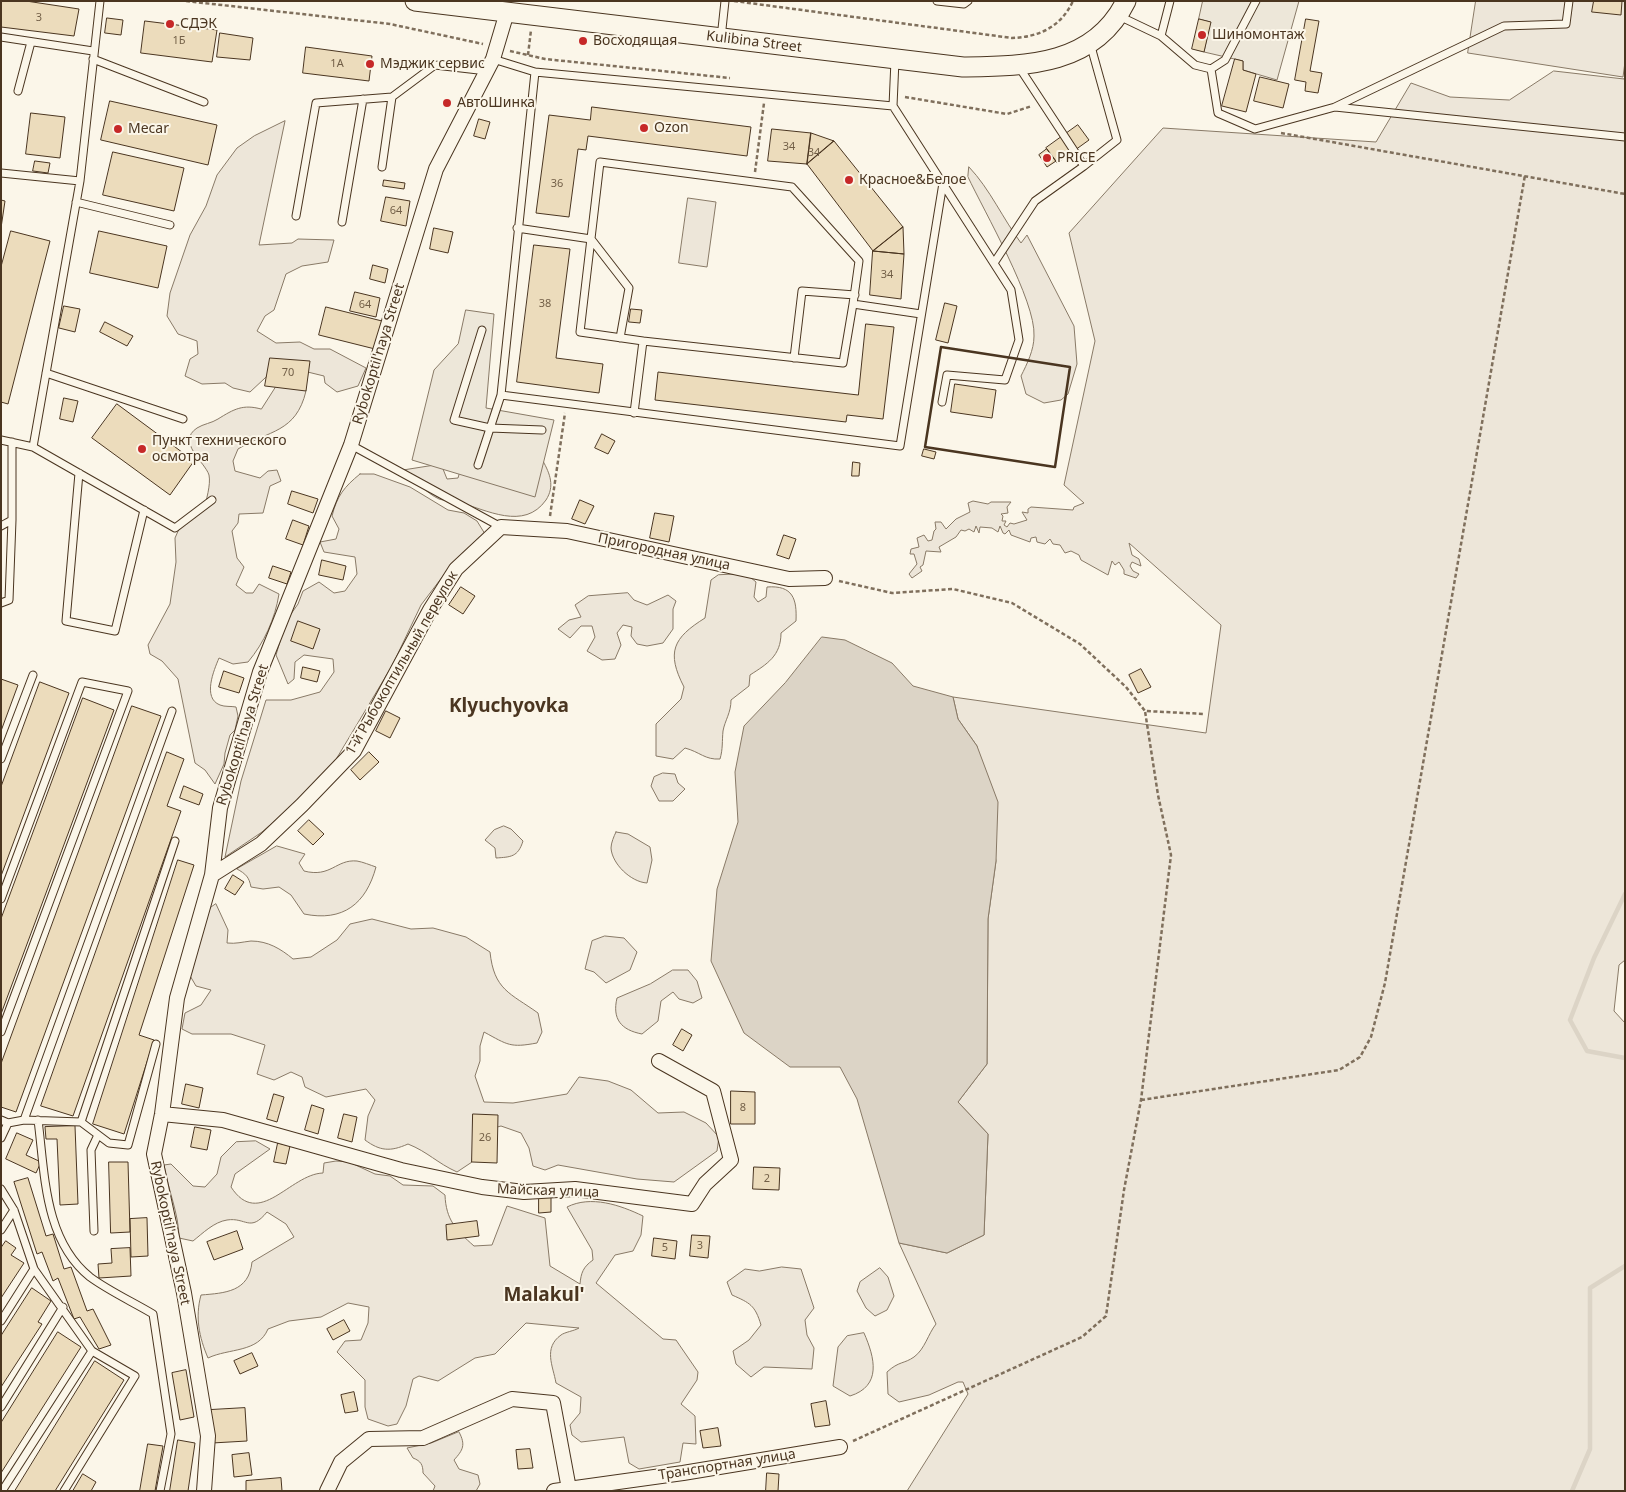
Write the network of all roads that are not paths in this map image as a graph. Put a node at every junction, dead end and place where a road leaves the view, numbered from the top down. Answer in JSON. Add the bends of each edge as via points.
{"nodes":[{"id":1,"x":100,"y":1,"type":"edge"},
{"id":2,"x":415,"y":1,"type":"edge"},
{"id":3,"x":725,"y":1,"type":"edge"},
{"id":4,"x":937,"y":1,"type":"edge"},
{"id":5,"x":968,"y":1,"type":"edge"},
{"id":6,"x":1170,"y":1,"type":"edge"},
{"id":7,"x":1256,"y":1,"type":"edge"},
{"id":8,"x":1569,"y":1,"type":"edge"},
{"id":9,"x":1122,"y":8,"type":"edge"},
{"id":10,"x":507,"y":12,"type":"junction"},
{"id":11,"x":1161,"y":36,"type":"junction"},
{"id":12,"x":1,"y":37,"type":"edge"},
{"id":13,"x":721,"y":38,"type":"junction"},
{"id":14,"x":31,"y":42,"type":"junction"},
{"id":15,"x":1090,"y":43,"type":"junction"},
{"id":16,"x":94,"y":51,"type":"junction"},
{"id":17,"x":492,"y":59,"type":"junction"},
{"id":18,"x":896,"y":59,"type":"junction"},
{"id":19,"x":93,"y":60,"type":"junction"},
{"id":20,"x":1018,"y":66,"type":"junction"},
{"id":21,"x":1211,"y":69,"type":"junction"},
{"id":22,"x":535,"y":72,"type":"junction"},
{"id":23,"x":18,"y":91,"type":"dead end"},
{"id":24,"x":392,"y":97,"type":"junction"},
{"id":25,"x":363,"y":99,"type":"junction"},
{"id":26,"x":204,"y":102,"type":"dead end"},
{"id":27,"x":893,"y":106,"type":"junction"},
{"id":28,"x":1335,"y":107,"type":"junction"},
{"id":29,"x":1625,"y":137,"type":"edge"},
{"id":30,"x":1084,"y":166,"type":"junction"},
{"id":31,"x":382,"y":167,"type":"dead end"},
{"id":32,"x":1,"y":173,"type":"edge"},
{"id":33,"x":80,"y":181,"type":"junction"},
{"id":34,"x":943,"y":183,"type":"junction"},
{"id":35,"x":76,"y":202,"type":"junction"},
{"id":36,"x":296,"y":216,"type":"dead end"},
{"id":37,"x":342,"y":222,"type":"dead end"},
{"id":38,"x":170,"y":225,"type":"dead end"},
{"id":39,"x":517,"y":228,"type":"junction"},
{"id":40,"x":591,"y":240,"type":"junction"},
{"id":41,"x":994,"y":263,"type":"junction"},
{"id":42,"x":854,"y":295,"type":"junction"},
{"id":43,"x":853,"y":304,"type":"junction"},
{"id":44,"x":921,"y":314,"type":"junction"},
{"id":45,"x":482,"y":330,"type":"dead end"},
{"id":46,"x":620,"y":338,"type":"junction"},
{"id":47,"x":643,"y":341,"type":"junction"},
{"id":48,"x":794,"y":358,"type":"junction"},
{"id":49,"x":46,"y":373,"type":"junction"},
{"id":50,"x":501,"y":395,"type":"junction"},
{"id":51,"x":942,"y":402,"type":"dead end"},
{"id":52,"x":634,"y":413,"type":"junction"},
{"id":53,"x":183,"y":419,"type":"dead end"},
{"id":54,"x":490,"y":428,"type":"junction"},
{"id":55,"x":542,"y":430,"type":"dead end"},
{"id":56,"x":1,"y":440,"type":"edge"},
{"id":57,"x":12,"y":442,"type":"junction"},
{"id":58,"x":351,"y":445,"type":"junction"},
{"id":59,"x":33,"y":447,"type":"junction"},
{"id":60,"x":478,"y":465,"type":"dead end"},
{"id":61,"x":79,"y":473,"type":"junction"},
{"id":62,"x":212,"y":500,"type":"dead end"},
{"id":63,"x":144,"y":510,"type":"junction"},
{"id":64,"x":12,"y":520,"type":"junction"},
{"id":65,"x":1,"y":526,"type":"edge"},
{"id":66,"x":501,"y":527,"type":"junction"},
{"id":67,"x":826,"y":578,"type":"road end"},
{"id":68,"x":1,"y":603,"type":"edge"},
{"id":69,"x":33,"y":675,"type":"dead end"},
{"id":70,"x":172,"y":711,"type":"dead end"},
{"id":71,"x":1,"y":759,"type":"edge"},
{"id":72,"x":175,"y":842,"type":"dead end"},
{"id":73,"x":212,"y":875,"type":"junction"},
{"id":74,"x":1,"y":899,"type":"edge"},
{"id":75,"x":1,"y":1032,"type":"edge"},
{"id":76,"x":156,"y":1044,"type":"dead end"},
{"id":77,"x":659,"y":1061,"type":"dead end"},
{"id":78,"x":162,"y":1114,"type":"junction"},
{"id":79,"x":24,"y":1120,"type":"junction"},
{"id":80,"x":38,"y":1120,"type":"junction"},
{"id":81,"x":5,"y":1122,"type":"edge"},
{"id":82,"x":81,"y":1122,"type":"junction"},
{"id":83,"x":98,"y":1135,"type":"junction"},
{"id":84,"x":1,"y":1138,"type":"edge"},
{"id":85,"x":1,"y":1189,"type":"edge"},
{"id":86,"x":14,"y":1210,"type":"junction"},
{"id":87,"x":1,"y":1230,"type":"edge"},
{"id":88,"x":94,"y":1231,"type":"dead end"},
{"id":89,"x":34,"y":1269,"type":"junction"},
{"id":90,"x":63,"y":1308,"type":"junction"},
{"id":91,"x":1,"y":1321,"type":"edge"},
{"id":92,"x":92,"y":1351,"type":"junction"},
{"id":93,"x":1,"y":1407,"type":"edge"},
{"id":94,"x":840,"y":1447,"type":"road end"},
{"id":95,"x":569,"y":1489,"type":"junction"},
{"id":96,"x":2,"y":1491,"type":"edge"},
{"id":97,"x":64,"y":1491,"type":"edge"},
{"id":98,"x":160,"y":1491,"type":"edge"},
{"id":99,"x":204,"y":1491,"type":"edge"},
{"id":100,"x":327,"y":1491,"type":"edge"},
{"id":101,"x":554,"y":1491,"type":"edge"}],
"edges":[{"from":1,"to":16,"type":"lane"},
{"from":2,"to":10,"type":"main road","name":"Kulibina Street"},
{"from":3,"to":13,"type":"lane"},
{"from":4,"to":5,"type":"lane","via":[[964,4]]},
{"from":6,"to":11,"type":"lane"},
{"from":7,"to":21,"type":"lane","via":[[1225,60]]},
{"from":8,"to":28,"type":"lane","via":[[1566,24],[1504,26]]},
{"from":9,"to":11,"type":"lane"},
{"from":9,"to":15,"type":"main road","name":"Kulibina Street"},
{"from":10,"to":13,"type":"main road","name":"Kulibina Street"},
{"from":10,"to":17,"type":"street","name":"Rybokoptil'naya Street"},
{"from":11,"to":21,"type":"lane","via":[[1194,65]]},
{"from":12,"to":14,"type":"lane"},
{"from":13,"to":18,"type":"main road","name":"Kulibina Street"},
{"from":14,"to":16,"type":"lane"},
{"from":14,"to":23,"type":"lane"},
{"from":15,"to":20,"type":"main road","name":"Kulibina Street","via":[[1059,59]]},
{"from":15,"to":30,"type":"lane","via":[[1117,140]]},
{"from":16,"to":19,"type":"lane"},
{"from":17,"to":22,"type":"lane"},
{"from":17,"to":24,"type":"lane","via":[[434,65]]},
{"from":17,"to":58,"type":"street","name":"Rybokoptil'naya Street","via":[[436,169]]},
{"from":18,"to":20,"type":"main road","name":"Kulibina Street","via":[[963,67]]},
{"from":18,"to":27,"type":"lane"},
{"from":19,"to":26,"type":"lane"},
{"from":19,"to":33,"type":"lane"},
{"from":20,"to":30,"type":"lane"},
{"from":21,"to":28,"type":"lane","via":[[1218,113],[1255,129]]},
{"from":22,"to":27,"type":"lane"},
{"from":22,"to":39,"type":"lane"},
{"from":24,"to":25,"type":"lane"},
{"from":24,"to":31,"type":"lane"},
{"from":25,"to":36,"type":"lane","via":[[316,103]]},
{"from":25,"to":37,"type":"lane"},
{"from":27,"to":34,"type":"lane"},
{"from":28,"to":29,"type":"lane"},
{"from":30,"to":41,"type":"lane","via":[[1035,201]]},
{"from":32,"to":33,"type":"lane"},
{"from":33,"to":35,"type":"lane"},
{"from":34,"to":41,"type":"lane"},
{"from":34,"to":44,"type":"lane"},
{"from":35,"to":38,"type":"lane"},
{"from":35,"to":49,"type":"lane"},
{"from":39,"to":40,"type":"lane"},
{"from":39,"to":50,"type":"lane"},
{"from":40,"to":42,"type":"lane","via":[[600,162],[792,187],[859,261]]},
{"from":40,"to":46,"type":"lane","via":[[629,288]]},
{"from":40,"to":46,"type":"lane","via":[[580,332]]},
{"from":41,"to":51,"type":"lane","via":[[1011,290],[1020,340],[1005,380],[947,374]]},
{"from":42,"to":43,"type":"lane"},
{"from":42,"to":48,"type":"lane","via":[[802,290]]},
{"from":43,"to":44,"type":"lane"},
{"from":43,"to":48,"type":"lane","via":[[843,363]]},
{"from":44,"to":52,"type":"lane","via":[[900,446]]},
{"from":45,"to":54,"type":"lane","via":[[454,420]]},
{"from":46,"to":47,"type":"lane"},
{"from":47,"to":48,"type":"lane"},
{"from":47,"to":52,"type":"lane"},
{"from":49,"to":53,"type":"lane"},
{"from":49,"to":59,"type":"lane"},
{"from":50,"to":52,"type":"lane"},
{"from":50,"to":54,"type":"lane"},
{"from":54,"to":55,"type":"lane"},
{"from":54,"to":60,"type":"lane"},
{"from":56,"to":57,"type":"lane"},
{"from":57,"to":59,"type":"lane"},
{"from":57,"to":64,"type":"lane"},
{"from":58,"to":66,"type":"lane"},
{"from":58,"to":73,"type":"street","name":"Rybokoptil'naya Street","via":[[260,672],[220,808]]},
{"from":59,"to":61,"type":"lane"},
{"from":61,"to":63,"type":"lane"},
{"from":61,"to":63,"type":"lane","via":[[66,621],[115,631]]},
{"from":62,"to":63,"type":"lane","via":[[175,528]]},
{"from":64,"to":65,"type":"lane"},
{"from":64,"to":68,"type":"lane","via":[[9,600]]},
{"from":66,"to":67,"type":"street","name":"Пригородная улица","via":[[566,531],[789,580]]},
{"from":66,"to":73,"type":"street","name":"1-й Рыбокоптильный переулок","via":[[456,569],[430,610],[354,751],[261,844]]},
{"from":69,"to":71,"type":"lane"},
{"from":70,"to":79,"type":"lane"},
{"from":72,"to":82,"type":"lane"},
{"from":73,"to":78,"type":"street","name":"Rybokoptil'naya Street","via":[[177,998]]},
{"from":74,"to":75,"type":"lane","via":[[82,682],[128,691]]},
{"from":76,"to":83,"type":"lane","via":[[128,1145],[109,1143]]},
{"from":77,"to":78,"type":"street","name":"Майская улица","via":[[713,1091],[731,1160],[705,1184],[692,1204],[575,1190],[524,1192],[482,1187],[401,1170],[223,1120]]},
{"from":78,"to":99,"type":"street","name":"Rybokoptil'naya Street","via":[[154,1154],[184,1293],[208,1436]]},
{"from":79,"to":80,"type":"lane"},
{"from":79,"to":81,"type":"lane"},
{"from":80,"to":82,"type":"lane"},
{"from":80,"to":98,"type":"lane","via":[[52,1217],[70,1254],[90,1276],[153,1314],[172,1434]]},
{"from":81,"to":84,"type":"lane"},
{"from":82,"to":83,"type":"lane"},
{"from":83,"to":88,"type":"lane","via":[[91,1150]]},
{"from":85,"to":86,"type":"lane"},
{"from":86,"to":87,"type":"lane"},
{"from":86,"to":89,"type":"lane"},
{"from":89,"to":90,"type":"lane"},
{"from":89,"to":91,"type":"lane"},
{"from":90,"to":92,"type":"lane"},
{"from":90,"to":93,"type":"lane"},
{"from":92,"to":96,"type":"lane"},
{"from":92,"to":97,"type":"lane","via":[[135,1376]]},
{"from":94,"to":95,"type":"street","name":"Транспортная улица"},
{"from":95,"to":100,"type":"street","via":[[553,1403],[512,1399],[423,1438],[369,1439],[342,1462]]},
{"from":95,"to":101,"type":"street","name":"Транспортная улица"}]}
